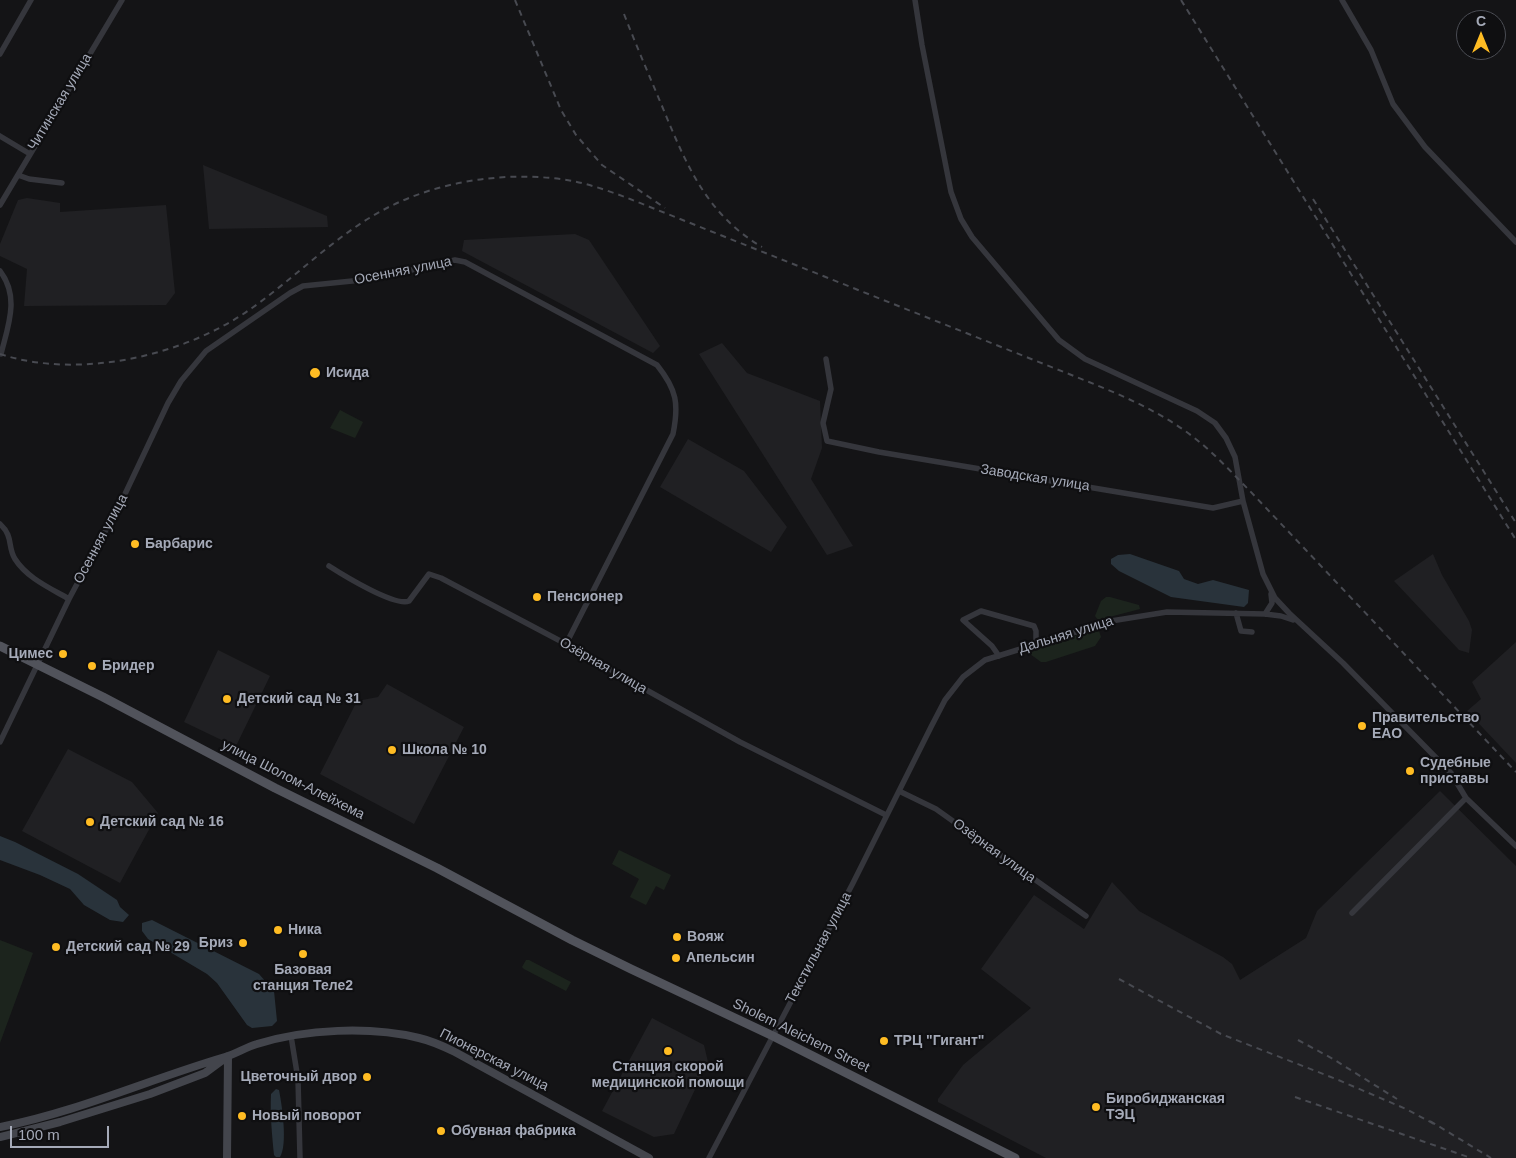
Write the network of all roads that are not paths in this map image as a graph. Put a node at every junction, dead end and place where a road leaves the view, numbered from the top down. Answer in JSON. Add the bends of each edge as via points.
{"nodes":[{"id":1,"x":32,"y":0,"type":"edge"},
{"id":2,"x":122,"y":0,"type":"edge"},
{"id":3,"x":914,"y":0,"type":"edge"},
{"id":4,"x":1342,"y":0,"type":"edge"},
{"id":5,"x":0,"y":54,"type":"edge"},
{"id":6,"x":0,"y":136,"type":"edge"},
{"id":7,"x":30,"y":154,"type":"junction"},
{"id":8,"x":18,"y":175,"type":"junction"},
{"id":9,"x":62,"y":183,"type":"dead end"},
{"id":10,"x":0,"y":205,"type":"edge"},
{"id":11,"x":1516,"y":242,"type":"edge"},
{"id":12,"x":0,"y":271,"type":"edge"},
{"id":13,"x":1,"y":354,"type":"edge"},
{"id":14,"x":826,"y":359,"type":"dead end"},
{"id":15,"x":1243,"y":501,"type":"junction"},
{"id":16,"x":0,"y":524,"type":"edge"},
{"id":17,"x":329,"y":566,"type":"dead end"},
{"id":18,"x":1270,"y":592,"type":"junction"},
{"id":19,"x":69,"y":599,"type":"junction"},
{"id":20,"x":1236,"y":613,"type":"junction"},
{"id":21,"x":1265,"y":614,"type":"junction"},
{"id":22,"x":1304,"y":627,"type":"junction"},
{"id":23,"x":1252,"y":632,"type":"dead end"},
{"id":24,"x":566,"y":644,"type":"junction"},
{"id":25,"x":1036,"y":644,"type":"junction"},
{"id":26,"x":0,"y":646,"type":"edge"},
{"id":27,"x":999,"y":656,"type":"junction"},
{"id":28,"x":37,"y":665,"type":"junction"},
{"id":29,"x":0,"y":742,"type":"edge"},
{"id":30,"x":899,"y":791,"type":"junction"},
{"id":31,"x":1466,"y":798,"type":"junction"},
{"id":32,"x":886,"y":815,"type":"junction"},
{"id":33,"x":1516,"y":846,"type":"edge"},
{"id":34,"x":1352,"y":913,"type":"dead end"},
{"id":35,"x":1086,"y":916,"type":"dead end"},
{"id":36,"x":291,"y":1036,"type":"junction"},
{"id":37,"x":773,"y":1036,"type":"junction"},
{"id":38,"x":228,"y":1056,"type":"junction"},
{"id":39,"x":0,"y":1127,"type":"edge"},
{"id":40,"x":0,"y":1137,"type":"edge"},
{"id":41,"x":227,"y":1158,"type":"edge"},
{"id":42,"x":300,"y":1158,"type":"edge"},
{"id":43,"x":649,"y":1158,"type":"edge"},
{"id":44,"x":709,"y":1158,"type":"edge"},
{"id":45,"x":1015,"y":1158,"type":"edge"}],
"edges":[{"from":1,"to":5,"type":"street"},
{"from":2,"to":7,"type":"street","name":"Читинская улица"},
{"from":3,"to":15,"type":"street","via":[[951,192],[972,237],[1060,340],[1085,359],[1197,410],[1215,424],[1235,457]]},
{"from":4,"to":11,"type":"street","via":[[1371,50],[1393,104],[1425,148]]},
{"from":6,"to":7,"type":"street"},
{"from":7,"to":8,"type":"street","name":"Читинская улица"},
{"from":8,"to":9,"type":"street"},
{"from":8,"to":10,"type":"street","name":"Читинская улица"},
{"from":12,"to":13,"type":"street","via":[[11,292],[11,315]]},
{"from":14,"to":15,"type":"street","name":"Заводская улица","via":[[831,389],[824,423],[827,441],[1213,508]]},
{"from":15,"to":18,"type":"street"},
{"from":16,"to":19,"type":"street","via":[[8,532],[14,558],[22,569]]},
{"from":17,"to":24,"type":"street","name":"Озёрная улица","via":[[350,580],[404,603],[430,574],[435,575]]},
{"from":18,"to":21,"type":"street","via":[[1272,604]]},
{"from":18,"to":22,"type":"street"},
{"from":19,"to":24,"type":"street","name":"Осенняя улица","via":[[125,494],[168,403],[181,380],[206,351],[303,286],[372,279],[454,260],[465,262],[657,365],[675,394],[677,412],[673,434]]},
{"from":19,"to":28,"type":"street","name":"Осенняя улица"},
{"from":20,"to":21,"type":"street","name":"Дальняя улица"},
{"from":20,"to":23,"type":"street","via":[[1241,631]]},
{"from":20,"to":25,"type":"street","name":"Дальняя улица","via":[[1167,612],[1110,621]]},
{"from":21,"to":22,"type":"street","name":"Дальняя улица","via":[[1289,618]]},
{"from":22,"to":31,"type":"street","via":[[1451,774]]},
{"from":24,"to":32,"type":"street","name":"Озёрная улица","via":[[740,742]]},
{"from":25,"to":27,"type":"street","name":"Дальняя улица"},
{"from":25,"to":27,"type":"street","via":[[1034,626],[981,611],[963,620]]},
{"from":26,"to":28,"type":"main road"},
{"from":27,"to":30,"type":"street","name":"Дальняя улица","via":[[985,660],[963,677],[945,700]]},
{"from":28,"to":29,"type":"street","name":"Осенняя улица"},
{"from":28,"to":37,"type":"main road","name":"Sholem Aleichem Street","via":[[581,944]]},
{"from":30,"to":32,"type":"street","name":"Текстильная улица"},
{"from":30,"to":35,"type":"street","name":"Озёрная улица","via":[[936,809]]},
{"from":31,"to":33,"type":"street"},
{"from":31,"to":34,"type":"street"},
{"from":32,"to":37,"type":"street","name":"Текстильная улица"},
{"from":36,"to":38,"type":"main road","name":"Пионерская улица","via":[[257,1044]]},
{"from":36,"to":42,"type":"street","via":[[298,1079]]},
{"from":36,"to":43,"type":"main road","name":"Пионерская улица","via":[[325,1032],[382,1032],[437,1044]]},
{"from":37,"to":44,"type":"street","name":"Текстильная улица"},
{"from":37,"to":45,"type":"main road","name":"Sholem Aleichem Street"},
{"from":38,"to":39,"type":"main road","name":"Пионерская улица","via":[[119,1093]]},
{"from":38,"to":40,"type":"main road","name":"Пионерская улица","via":[[205,1073],[150,1094]]},
{"from":38,"to":41,"type":"main road"}]}
